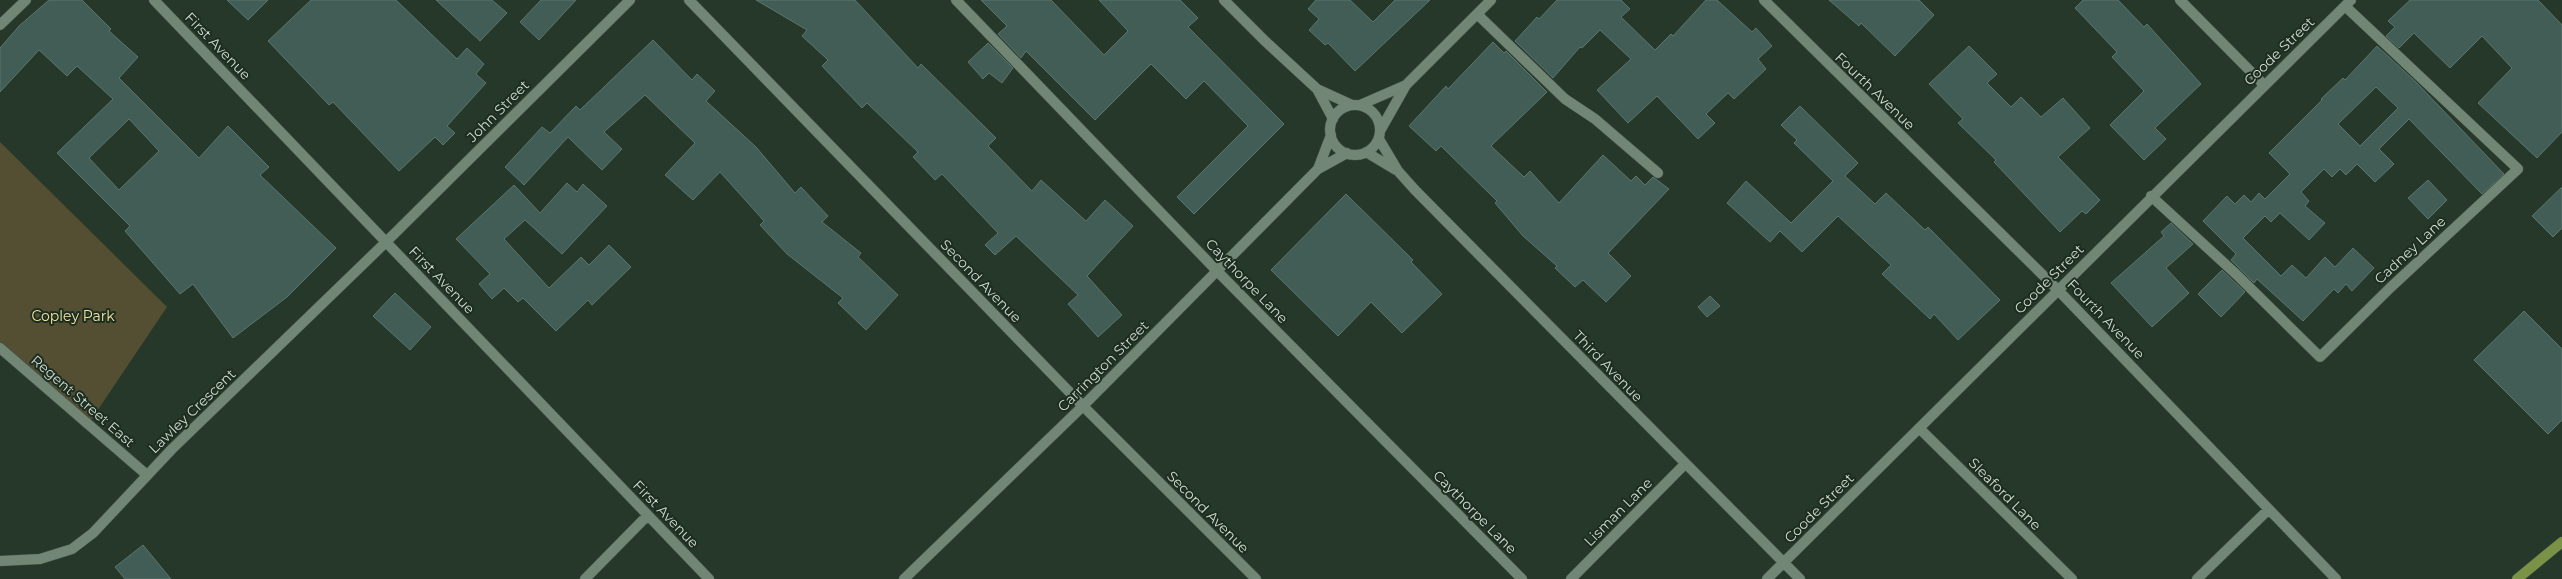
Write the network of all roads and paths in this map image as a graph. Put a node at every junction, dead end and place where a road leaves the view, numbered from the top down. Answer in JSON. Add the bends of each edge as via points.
{"nodes":[{"id":1,"x":26,"y":0,"type":"edge"},
{"id":2,"x":154,"y":0,"type":"edge"},
{"id":3,"x":630,"y":0,"type":"edge"},
{"id":4,"x":690,"y":0,"type":"edge"},
{"id":5,"x":956,"y":0,"type":"edge"},
{"id":6,"x":1224,"y":0,"type":"edge"},
{"id":7,"x":1491,"y":0,"type":"edge"},
{"id":8,"x":1764,"y":0,"type":"edge"},
{"id":9,"x":2180,"y":0,"type":"edge"},
{"id":10,"x":2348,"y":3,"type":"edge"},
{"id":11,"x":1477,"y":14,"type":"junction"},
{"id":12,"x":0,"y":25,"type":"edge"},
{"id":13,"x":1406,"y":85,"type":"junction"},
{"id":14,"x":2264,"y":85,"type":"junction"},
{"id":15,"x":1317,"y":89,"type":"junction"},
{"id":16,"x":1356,"y":105,"type":"junction"},
{"id":17,"x":1333,"y":119,"type":"junction"},
{"id":18,"x":1331,"y":135,"type":"junction"},
{"id":19,"x":1379,"y":135,"type":"junction"},
{"id":20,"x":1366,"y":152,"type":"junction"},
{"id":21,"x":1347,"y":153,"type":"junction"},
{"id":22,"x":1318,"y":169,"type":"junction"},
{"id":23,"x":1398,"y":171,"type":"junction"},
{"id":24,"x":1658,"y":173,"type":"dead end"},
{"id":25,"x":2151,"y":196,"type":"junction"},
{"id":26,"x":386,"y":242,"type":"junction"},
{"id":27,"x":1217,"y":271,"type":"junction"},
{"id":28,"x":2058,"y":290,"type":"junction"},
{"id":29,"x":0,"y":348,"type":"edge"},
{"id":30,"x":1082,"y":406,"type":"junction"},
{"id":31,"x":1919,"y":428,"type":"junction"},
{"id":32,"x":1684,"y":464,"type":"junction"},
{"id":33,"x":148,"y":475,"type":"junction"},
{"id":34,"x":2268,"y":510,"type":"junction"},
{"id":35,"x":647,"y":516,"type":"junction"},
{"id":36,"x":2562,"y":542,"type":"edge"},
{"id":37,"x":0,"y":561,"type":"edge"},
{"id":38,"x":1784,"y":562,"type":"junction"},
{"id":39,"x":585,"y":579,"type":"edge"},
{"id":40,"x":709,"y":579,"type":"edge"},
{"id":41,"x":904,"y":579,"type":"edge"},
{"id":42,"x":1256,"y":579,"type":"edge"},
{"id":43,"x":1522,"y":579,"type":"edge"},
{"id":44,"x":1571,"y":579,"type":"edge"},
{"id":45,"x":1766,"y":579,"type":"edge"},
{"id":46,"x":1800,"y":579,"type":"edge"},
{"id":47,"x":2072,"y":579,"type":"edge"},
{"id":48,"x":2197,"y":579,"type":"edge"},
{"id":49,"x":2336,"y":579,"type":"edge"},
{"id":50,"x":2517,"y":579,"type":"edge"}],
"edges":[{"from":1,"to":12,"type":"street"},
{"from":2,"to":26,"type":"street","name":"First Avenue"},
{"from":3,"to":26,"type":"street","name":"John Street"},
{"from":4,"to":30,"type":"street","name":"Second Avenue"},
{"from":5,"to":27,"type":"street","name":"Caythorpe Lane"},
{"from":6,"to":15,"type":"street"},
{"from":7,"to":11,"type":"street"},
{"from":8,"to":28,"type":"street","name":"Fourth Avenue"},
{"from":9,"to":14,"type":"street"},
{"from":10,"to":14,"type":"street","name":"Coode Street"},
{"from":10,"to":25,"type":"street","name":"Cadney Lane","via":[[2518,169],[2320,357],[2236,274]]},
{"from":11,"to":13,"type":"street"},
{"from":11,"to":24,"type":"street","via":[[1565,99],[1595,118]]},
{"from":13,"to":16,"type":"street"},
{"from":13,"to":19,"type":"street"},
{"from":14,"to":25,"type":"street","name":"Coode Street"},
{"from":15,"to":16,"type":"street"},
{"from":15,"to":17,"type":"street"},
{"from":16,"to":17,"type":"street","via":[[1341,110]]},
{"from":16,"to":19,"type":"street","via":[[1373,112],[1377,117]]},
{"from":17,"to":18,"type":"street"},
{"from":18,"to":21,"type":"street","via":[[1337,146]]},
{"from":18,"to":22,"type":"street","name":"Carrington Street"},
{"from":19,"to":20,"type":"street"},
{"from":19,"to":23,"type":"street","name":"Third Avenue"},
{"from":20,"to":21,"type":"street"},
{"from":20,"to":23,"type":"street","name":"Third Avenue"},
{"from":21,"to":22,"type":"street","name":"Carrington Street"},
{"from":22,"to":27,"type":"street","name":"Carrington Street"},
{"from":23,"to":32,"type":"street","name":"Third Avenue"},
{"from":25,"to":28,"type":"street","name":"Coode Street"},
{"from":26,"to":33,"type":"street","name":"Lawley Crescent"},
{"from":26,"to":35,"type":"street","name":"First Avenue"},
{"from":27,"to":30,"type":"street","name":"Carrington Street"},
{"from":27,"to":43,"type":"street","name":"Caythorpe Lane"},
{"from":28,"to":31,"type":"street","name":"Coode Street"},
{"from":28,"to":34,"type":"street","name":"Fourth Avenue"},
{"from":29,"to":33,"type":"street","name":"Regent Street East"},
{"from":30,"to":41,"type":"street","name":"Carrington Street"},
{"from":30,"to":42,"type":"street","name":"Second Avenue"},
{"from":31,"to":38,"type":"street","name":"Coode Street"},
{"from":31,"to":47,"type":"street","name":"Sleaford Lane"},
{"from":32,"to":38,"type":"street","name":"Third Avenue"},
{"from":32,"to":44,"type":"street","name":"Lisman Lane"},
{"from":33,"to":37,"type":"street","name":"Lawley Crescent","via":[[93,533],[72,549],[40,559]]},
{"from":34,"to":48,"type":"street"},
{"from":34,"to":49,"type":"street","name":"Fourth Avenue"},
{"from":35,"to":39,"type":"street"},
{"from":35,"to":40,"type":"street","name":"First Avenue"},
{"from":36,"to":50,"type":"main road"},
{"from":38,"to":45,"type":"street","name":"Coode Street"},
{"from":38,"to":46,"type":"street","name":"Third Avenue"}]}
